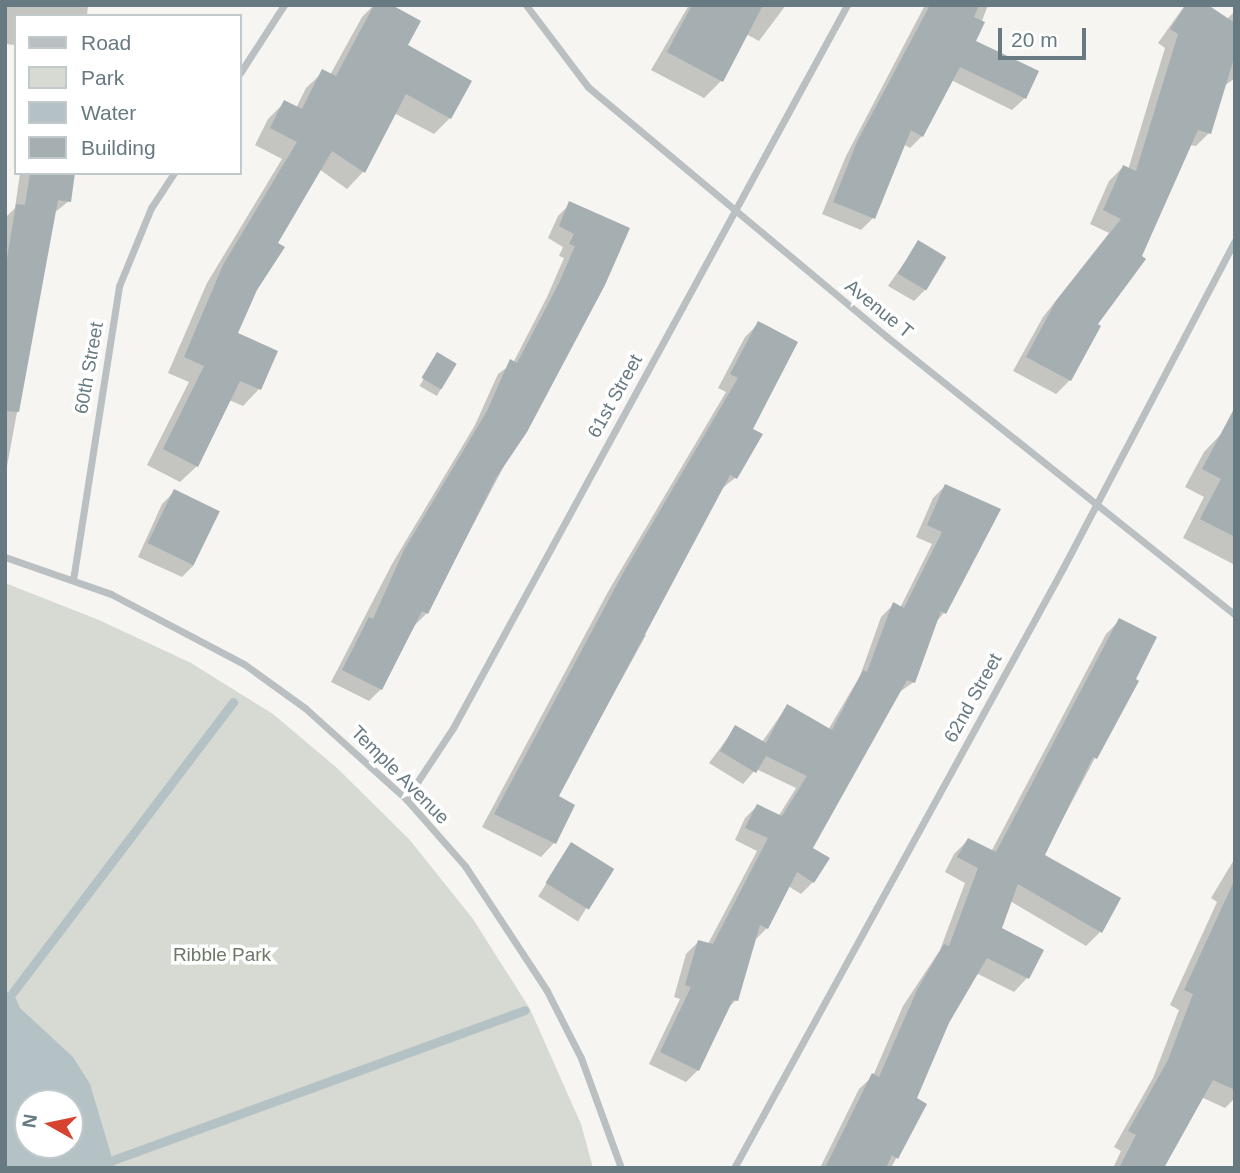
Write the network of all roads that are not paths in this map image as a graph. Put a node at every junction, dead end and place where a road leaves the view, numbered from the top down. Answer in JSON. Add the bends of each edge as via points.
{"nodes":[{"id":1,"x":284,"y":5,"type":"edge"},
{"id":2,"x":526,"y":5,"type":"edge"},
{"id":3,"x":847,"y":5,"type":"edge"},
{"id":4,"x":242,"y":70,"type":"edge"},
{"id":5,"x":173,"y":175,"type":"edge"},
{"id":6,"x":736,"y":211,"type":"junction"},
{"id":7,"x":1235,"y":241,"type":"edge"},
{"id":8,"x":1097,"y":503,"type":"junction"},
{"id":9,"x":5,"y":557,"type":"edge"},
{"id":10,"x":74,"y":580,"type":"junction"},
{"id":11,"x":1235,"y":615,"type":"edge"},
{"id":12,"x":406,"y":799,"type":"junction"},
{"id":13,"x":621,"y":1168,"type":"edge"},
{"id":14,"x":734,"y":1168,"type":"edge"}],
"edges":[{"from":1,"to":4,"type":"street"},
{"from":2,"to":6,"type":"street","name":"Avenue T","via":[[588,87]]},
{"from":3,"to":6,"type":"street","name":"61st Street"},
{"from":5,"to":10,"type":"street","name":"60th Street","via":[[151,208],[119,286]]},
{"from":6,"to":8,"type":"street","name":"Avenue T"},
{"from":6,"to":12,"type":"street","name":"61st Street","via":[[453,728]]},
{"from":7,"to":8,"type":"street","name":"62nd Street"},
{"from":8,"to":11,"type":"street","name":"Avenue T"},
{"from":8,"to":14,"type":"street","name":"62nd Street"},
{"from":9,"to":10,"type":"street","name":"Temple Avenue"},
{"from":10,"to":12,"type":"street","name":"Temple Avenue","via":[[178,627],[244,664],[314,716]]},
{"from":12,"to":13,"type":"street","name":"Temple Avenue","via":[[465,866],[547,991],[581,1058]]}]}
